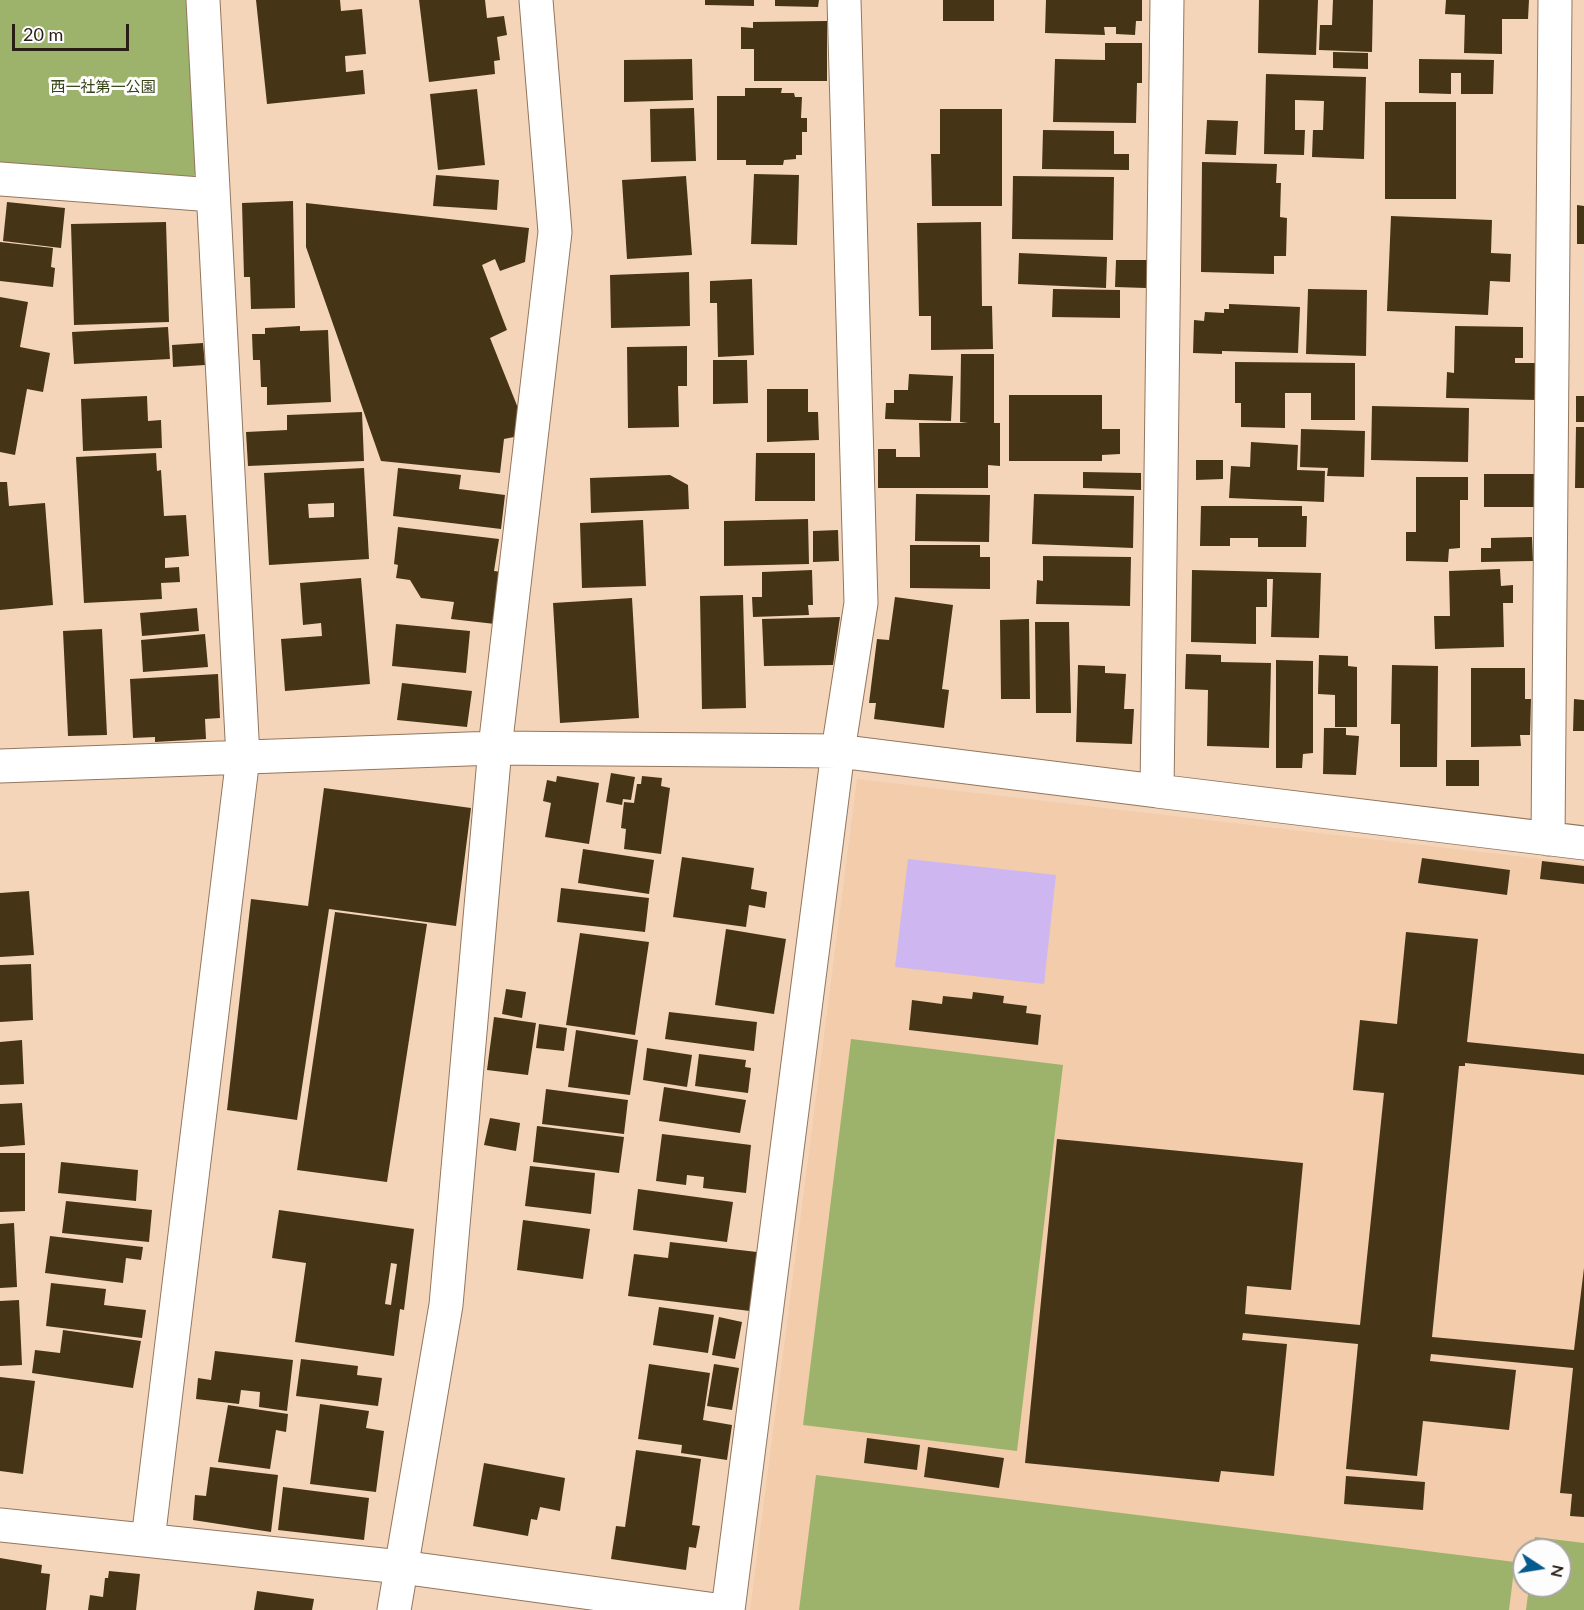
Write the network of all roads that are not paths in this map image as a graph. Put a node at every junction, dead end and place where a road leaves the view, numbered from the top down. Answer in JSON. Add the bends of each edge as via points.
{"nodes":[{"id":1,"x":203,"y":0,"type":"edge"},
{"id":2,"x":536,"y":0,"type":"edge"},
{"id":3,"x":844,"y":0,"type":"edge"},
{"id":4,"x":1167,"y":0,"type":"edge"},
{"id":5,"x":1555,"y":0,"type":"edge"},
{"id":6,"x":1570,"y":40,"type":"edge"},
{"id":7,"x":0,"y":179,"type":"edge"},
{"id":8,"x":213,"y":195,"type":"junction"},
{"id":9,"x":495,"y":748,"type":"junction"},
{"id":10,"x":838,"y":751,"type":"junction"},
{"id":11,"x":243,"y":758,"type":"junction"},
{"id":12,"x":0,"y":766,"type":"edge"},
{"id":13,"x":1157,"y":791,"type":"junction"},
{"id":14,"x":1548,"y":839,"type":"junction"},
{"id":15,"x":1584,"y":843,"type":"edge"},
{"id":16,"x":0,"y":1526,"type":"edge"},
{"id":17,"x":148,"y":1540,"type":"junction"},
{"id":18,"x":401,"y":1567,"type":"junction"},
{"id":19,"x":394,"y":1610,"type":"edge"},
{"id":20,"x":717,"y":1610,"type":"edge"},
{"id":21,"x":728,"y":1610,"type":"edge"}],
"edges":[{"from":1,"to":8,"type":"street"},
{"from":2,"to":9,"type":"street","via":[[555,232]]},
{"from":3,"to":10,"type":"street","via":[[861,603]]},
{"from":4,"to":13,"type":"street"},
{"from":5,"to":6,"type":"street"},
{"from":6,"to":14,"type":"street"},
{"from":7,"to":8,"type":"street"},
{"from":8,"to":11,"type":"street"},
{"from":9,"to":10,"type":"street"},
{"from":9,"to":11,"type":"street"},
{"from":9,"to":18,"type":"street","via":[[446,1305]]},
{"from":10,"to":13,"type":"street"},
{"from":10,"to":21,"type":"street"},
{"from":11,"to":12,"type":"street"},
{"from":11,"to":17,"type":"street"},
{"from":13,"to":14,"type":"street"},
{"from":14,"to":15,"type":"street"},
{"from":16,"to":17,"type":"street"},
{"from":17,"to":18,"type":"street"},
{"from":18,"to":19,"type":"street"},
{"from":18,"to":20,"type":"street"}]}
